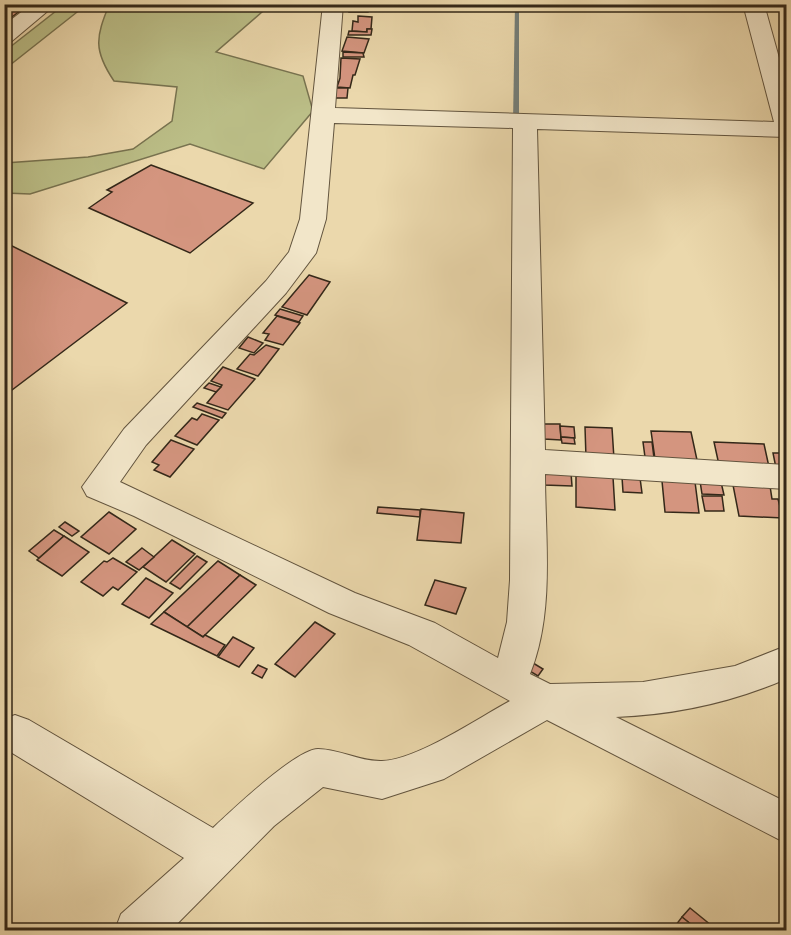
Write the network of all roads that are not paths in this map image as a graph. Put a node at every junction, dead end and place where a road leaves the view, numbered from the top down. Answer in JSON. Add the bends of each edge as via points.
{"nodes":[{"id":1,"x":46,"y":4,"type":"edge"},
{"id":2,"x":333,"y":4,"type":"edge"},
{"id":3,"x":753,"y":4,"type":"edge"},
{"id":4,"x":4,"y":36,"type":"edge"},
{"id":5,"x":321,"y":115,"type":"junction"},
{"id":6,"x":518,"y":120,"type":"junction"},
{"id":7,"x":786,"y":122,"type":"edge"},
{"id":8,"x":786,"y":130,"type":"edge"},
{"id":9,"x":529,"y":461,"type":"junction"},
{"id":10,"x":786,"y":477,"type":"edge"},
{"id":11,"x":786,"y":662,"type":"edge"},
{"id":12,"x":508,"y":682,"type":"junction"},
{"id":13,"x":546,"y":701,"type":"junction"},
{"id":14,"x":15,"y":733,"type":"dead end"},
{"id":15,"x":786,"y":823,"type":"edge"},
{"id":16,"x":218,"y":854,"type":"junction"},
{"id":17,"x":137,"y":930,"type":"edge"}],
"edges":[{"from":1,"to":4,"type":"street"},
{"from":2,"to":5,"type":"street"},
{"from":3,"to":7,"type":"street"},
{"from":5,"to":6,"type":"street"},
{"from":5,"to":12,"type":"street","via":[[313,219],[302,253],[135,437],[99,487],[342,603],[423,634]]},
{"from":6,"to":8,"type":"street"},
{"from":6,"to":9,"type":"street"},
{"from":9,"to":10,"type":"street"},
{"from":9,"to":12,"type":"street","via":[[525,630],[520,657]]},
{"from":11,"to":13,"type":"street","via":[[738,682],[643,699]]},
{"from":12,"to":13,"type":"street"},
{"from":13,"to":15,"type":"street"},
{"from":13,"to":16,"type":"street","via":[[430,766],[382,780],[317,767],[260,812]]},
{"from":14,"to":16,"type":"street"},
{"from":16,"to":17,"type":"street"}]}
